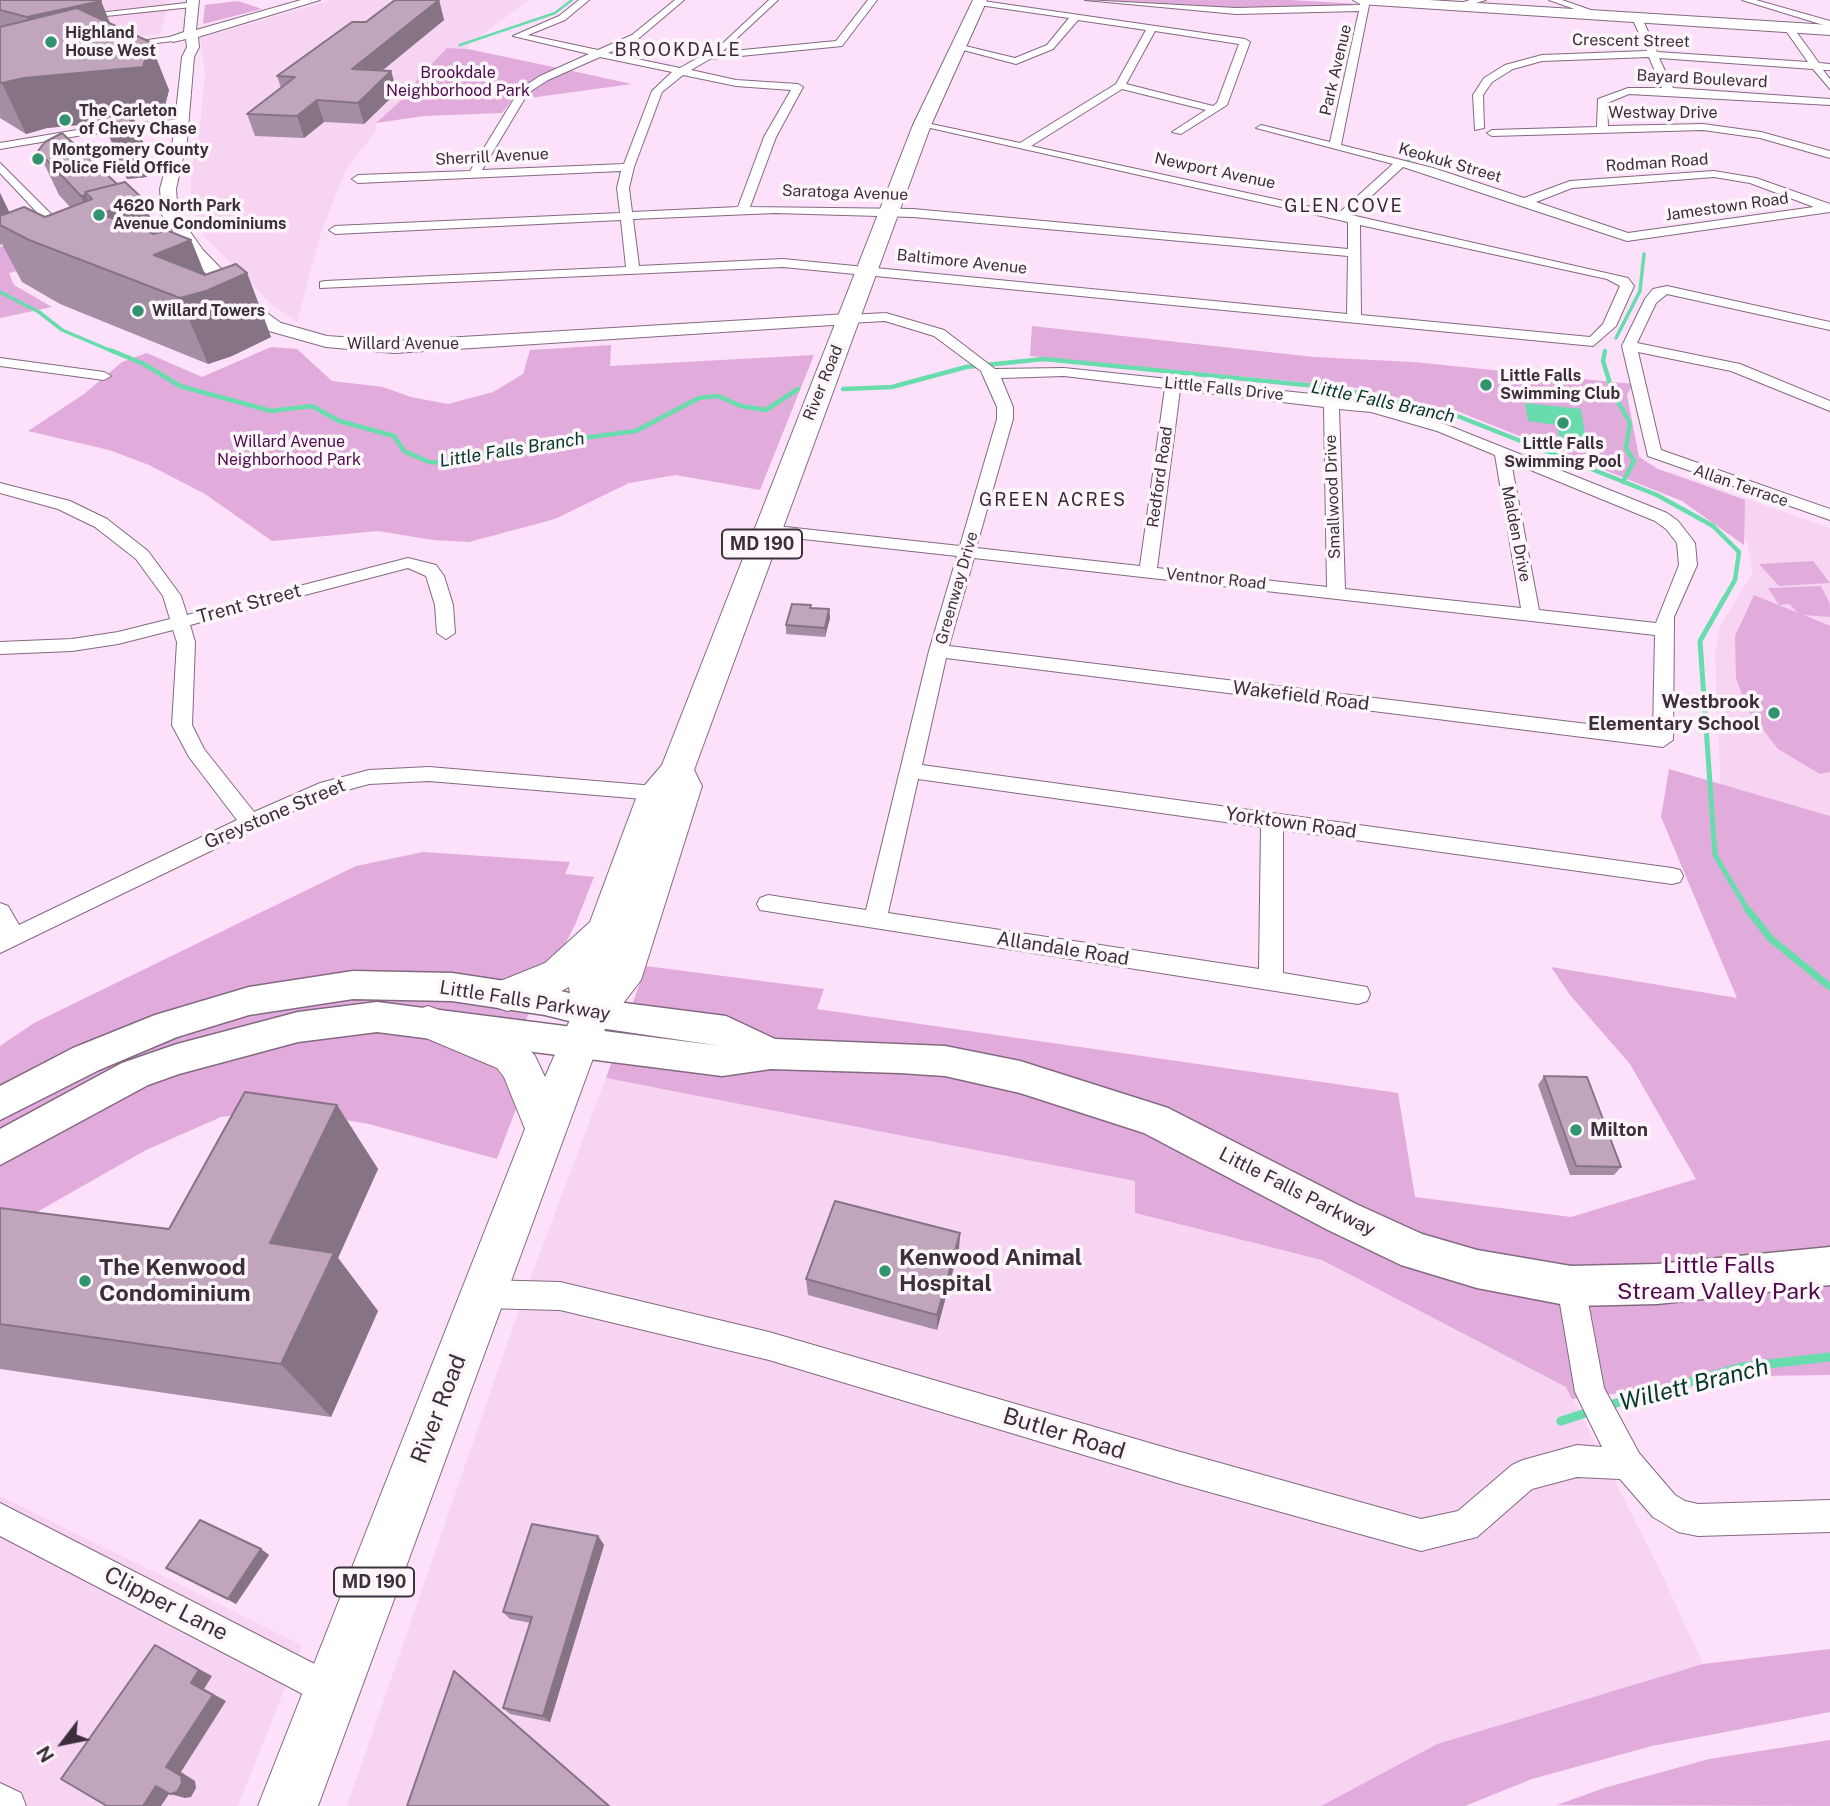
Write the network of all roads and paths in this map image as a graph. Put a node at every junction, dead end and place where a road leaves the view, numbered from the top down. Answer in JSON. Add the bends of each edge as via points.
{"nodes":[{"id":1,"x":314,"y":0,"type":"edge"},
{"id":2,"x":585,"y":0,"type":"edge"},
{"id":3,"x":680,"y":0,"type":"edge"},
{"id":4,"x":774,"y":0,"type":"edge"},
{"id":5,"x":873,"y":0,"type":"edge"},
{"id":6,"x":1089,"y":0,"type":"edge"},
{"id":7,"x":1482,"y":0,"type":"edge"},
{"id":8,"x":1553,"y":0,"type":"edge"},
{"id":9,"x":1746,"y":0,"type":"edge"},
{"id":10,"x":979,"y":1,"type":"edge"},
{"id":11,"x":178,"y":2,"type":"edge"},
{"id":12,"x":192,"y":2,"type":"edge"},
{"id":13,"x":1364,"y":3,"type":"edge"},
{"id":14,"x":1456,"y":6,"type":"junction"},
{"id":15,"x":1603,"y":16,"type":"junction"},
{"id":16,"x":1075,"y":17,"type":"junction"},
{"id":17,"x":68,"y":18,"type":"edge"},
{"id":18,"x":1637,"y":18,"type":"junction"},
{"id":19,"x":1830,"y":24,"type":"edge"},
{"id":20,"x":1152,"y":28,"type":"junction"},
{"id":21,"x":1789,"y":28,"type":"junction"},
{"id":22,"x":1830,"y":30,"type":"edge"},
{"id":23,"x":191,"y":35,"type":"junction"},
{"id":24,"x":173,"y":37,"type":"junction"},
{"id":25,"x":957,"y":47,"type":"junction"},
{"id":26,"x":103,"y":48,"type":"edge"},
{"id":27,"x":599,"y":53,"type":"junction"},
{"id":28,"x":1653,"y":55,"type":"junction"},
{"id":29,"x":710,"y":56,"type":"junction"},
{"id":30,"x":188,"y":57,"type":"junction"},
{"id":31,"x":1816,"y":66,"type":"junction"},
{"id":32,"x":1830,"y":67,"type":"edge"},
{"id":33,"x":681,"y":71,"type":"junction"},
{"id":34,"x":1120,"y":86,"type":"junction"},
{"id":35,"x":1830,"y":86,"type":"edge"},
{"id":36,"x":1669,"y":91,"type":"junction"},
{"id":37,"x":1830,"y":102,"type":"edge"},
{"id":38,"x":1213,"y":109,"type":"junction"},
{"id":39,"x":182,"y":122,"type":"junction"},
{"id":40,"x":922,"y":125,"type":"junction"},
{"id":41,"x":1261,"y":128,"type":"dead end"},
{"id":42,"x":1603,"y":129,"type":"junction"},
{"id":43,"x":1177,"y":132,"type":"dead end"},
{"id":44,"x":1471,"y":132,"type":"joint"},
{"id":45,"x":0,"y":146,"type":"edge"},
{"id":46,"x":1023,"y":146,"type":"junction"},
{"id":47,"x":1335,"y":147,"type":"junction"},
{"id":48,"x":1830,"y":155,"type":"edge"},
{"id":49,"x":1400,"y":164,"type":"junction"},
{"id":50,"x":0,"y":166,"type":"edge"},
{"id":51,"x":628,"y":167,"type":"junction"},
{"id":52,"x":474,"y":173,"type":"junction"},
{"id":53,"x":358,"y":179,"type":"dead end"},
{"id":54,"x":1525,"y":202,"type":"junction"},
{"id":55,"x":1830,"y":208,"type":"edge"},
{"id":56,"x":743,"y":209,"type":"junction"},
{"id":57,"x":889,"y":212,"type":"junction"},
{"id":58,"x":626,"y":215,"type":"junction"},
{"id":59,"x":1348,"y":218,"type":"junction"},
{"id":60,"x":335,"y":230,"type":"dead end"},
{"id":61,"x":1627,"y":237,"type":"joint"},
{"id":62,"x":77,"y":248,"type":"edge"},
{"id":63,"x":1354,"y":253,"type":"junction"},
{"id":64,"x":632,"y":269,"type":"junction"},
{"id":65,"x":867,"y":270,"type":"junction"},
{"id":66,"x":325,"y":285,"type":"dead end"},
{"id":67,"x":1354,"y":319,"type":"junction"},
{"id":68,"x":848,"y":320,"type":"junction"},
{"id":69,"x":1830,"y":326,"type":"edge"},
{"id":70,"x":1593,"y":342,"type":"joint"},
{"id":71,"x":1629,"y":346,"type":"junction"},
{"id":72,"x":0,"y":362,"type":"edge"},
{"id":73,"x":986,"y":368,"type":"junction"},
{"id":74,"x":104,"y":376,"type":"dead end"},
{"id":75,"x":1173,"y":384,"type":"junction"},
{"id":76,"x":1331,"y":401,"type":"junction"},
{"id":77,"x":1830,"y":406,"type":"edge"},
{"id":78,"x":1503,"y":453,"type":"junction"},
{"id":79,"x":1654,"y":453,"type":"joint"},
{"id":80,"x":0,"y":488,"type":"edge"},
{"id":81,"x":1830,"y":515,"type":"edge"},
{"id":82,"x":767,"y":530,"type":"junction"},
{"id":83,"x":967,"y":550,"type":"junction"},
{"id":84,"x":1148,"y":571,"type":"junction"},
{"id":85,"x":1336,"y":592,"type":"junction"},
{"id":86,"x":1531,"y":615,"type":"junction"},
{"id":87,"x":180,"y":623,"type":"junction"},
{"id":88,"x":1665,"y":629,"type":"junction"},
{"id":89,"x":446,"y":633,"type":"dead end"},
{"id":90,"x":0,"y":648,"type":"edge"},
{"id":91,"x":939,"y":651,"type":"junction"},
{"id":92,"x":1663,"y":740,"type":"joint"},
{"id":93,"x":911,"y":771,"type":"junction"},
{"id":94,"x":666,"y":782,"type":"junction"},
{"id":95,"x":1272,"y":821,"type":"junction"},
{"id":96,"x":250,"y":822,"type":"junction"},
{"id":97,"x":1672,"y":876,"type":"dead end"},
{"id":98,"x":768,"y":904,"type":"dead end"},
{"id":99,"x":0,"y":912,"type":"edge"},
{"id":100,"x":609,"y":920,"type":"junction"},
{"id":101,"x":875,"y":920,"type":"junction"},
{"id":102,"x":7,"y":940,"type":"edge"},
{"id":103,"x":1271,"y":981,"type":"junction"},
{"id":104,"x":1358,"y":994,"type":"dead end"},
{"id":105,"x":507,"y":995,"type":"junction"},
{"id":106,"x":428,"y":1022,"type":"junction"},
{"id":107,"x":586,"y":1028,"type":"junction"},
{"id":108,"x":0,"y":1104,"type":"edge"},
{"id":109,"x":546,"y":1129,"type":"junction"},
{"id":110,"x":0,"y":1148,"type":"edge"},
{"id":111,"x":1830,"y":1266,"type":"edge"},
{"id":112,"x":1571,"y":1286,"type":"junction"},
{"id":113,"x":483,"y":1294,"type":"junction"},
{"id":114,"x":1628,"y":1464,"type":"junction"},
{"id":115,"x":1830,"y":1516,"type":"edge"},
{"id":116,"x":0,"y":1519,"type":"edge"},
{"id":117,"x":332,"y":1691,"type":"junction"},
{"id":118,"x":0,"y":1801,"type":"edge"},
{"id":119,"x":8,"y":1806,"type":"edge"},
{"id":120,"x":288,"y":1806,"type":"edge"}],
"edges":[{"from":1,"to":23,"type":"street"},
{"from":2,"to":27,"type":"street","via":[[562,18],[518,36]]},
{"from":3,"to":27,"type":"street","via":[[635,37]]},
{"from":4,"to":29,"type":"street"},
{"from":5,"to":29,"type":"street","via":[[839,44]]},
{"from":6,"to":13,"type":"street","via":[[1236,11]]},
{"from":7,"to":14,"type":"street"},
{"from":8,"to":15,"type":"street"},
{"from":9,"to":19,"type":"street"},
{"from":10,"to":16,"type":"street"},
{"from":10,"to":25,"type":"main road","name":"River Road","number":"MD 190"},
{"from":11,"to":12,"type":"street"},
{"from":11,"to":17,"type":"street"},
{"from":11,"to":24,"type":"street"},
{"from":12,"to":23,"type":"street","name":"Willard Avenue"},
{"from":13,"to":14,"type":"main road"},
{"from":13,"to":47,"type":"street","name":"Park Avenue"},
{"from":14,"to":15,"type":"main road"},
{"from":15,"to":18,"type":"main road"},
{"from":16,"to":20,"type":"street"},
{"from":16,"to":25,"type":"street","via":[[1050,47],[1016,61]]},
{"from":18,"to":21,"type":"main road"},
{"from":18,"to":28,"type":"street"},
{"from":20,"to":34,"type":"street"},
{"from":20,"to":38,"type":"street","via":[[1245,42],[1222,105]]},
{"from":21,"to":22,"type":"main road"},
{"from":21,"to":31,"type":"street"},
{"from":23,"to":24,"type":"street"},
{"from":23,"to":30,"type":"street","name":"Willard Avenue","via":[[193,47]]},
{"from":24,"to":26,"type":"street"},
{"from":24,"to":30,"type":"street"},
{"from":25,"to":40,"type":"main road","name":"River Road","number":"MD 190"},
{"from":27,"to":33,"type":"street"},
{"from":27,"to":52,"type":"street","via":[[524,91]]},
{"from":28,"to":31,"type":"street","name":"Crescent Street"},
{"from":28,"to":36,"type":"street"},
{"from":28,"to":44,"type":"street","name":"Crescent Street","via":[[1556,56],[1499,71],[1478,94]]},
{"from":29,"to":33,"type":"street"},
{"from":30,"to":39,"type":"street","name":"Willard Avenue"},
{"from":31,"to":32,"type":"street","name":"Crescent Street"},
{"from":31,"to":35,"type":"street"},
{"from":33,"to":51,"type":"street","via":[[657,91]]},
{"from":33,"to":56,"type":"street","via":[[757,86],[799,88],[770,137]]},
{"from":34,"to":38,"type":"street"},
{"from":34,"to":46,"type":"street"},
{"from":36,"to":37,"type":"street","name":"Bayard Boulevard"},
{"from":36,"to":42,"type":"street","name":"Bayard Boulevard","via":[[1639,90],[1608,97],[1600,106]]},
{"from":38,"to":43,"type":"street"},
{"from":39,"to":45,"type":"street"},
{"from":39,"to":68,"type":"street","name":"Willard Avenue","via":[[167,190],[174,232],[263,319],[292,333],[337,343],[421,346]]},
{"from":40,"to":46,"type":"street","name":"Newport Avenue"},
{"from":40,"to":57,"type":"main road","name":"River Road","number":"MD 190"},
{"from":41,"to":47,"type":"street","name":"Keokuk Street"},
{"from":42,"to":44,"type":"street","name":"Westway Drive","via":[[1492,133],[1487,139]]},
{"from":42,"to":48,"type":"street","name":"Westway Drive","via":[[1677,126],[1733,130]]},
{"from":46,"to":59,"type":"street","name":"Newport Avenue"},
{"from":47,"to":49,"type":"street","name":"Keokuk Street"},
{"from":49,"to":54,"type":"street","name":"Keokuk Street"},
{"from":49,"to":59,"type":"street"},
{"from":50,"to":62,"type":"street"},
{"from":51,"to":52,"type":"street","name":"Sherrill Avenue"},
{"from":51,"to":58,"type":"street","via":[[623,188]]},
{"from":52,"to":53,"type":"street","name":"Sherrill Avenue"},
{"from":54,"to":55,"type":"street","name":"Rodman Road","via":[[1578,184],[1714,174],[1752,180]]},
{"from":54,"to":61,"type":"street","name":"Keokuk Street"},
{"from":55,"to":61,"type":"street","name":"Jamestown Road"},
{"from":56,"to":57,"type":"street","name":"Saratoga Avenue"},
{"from":56,"to":58,"type":"street","name":"Saratoga Avenue"},
{"from":57,"to":63,"type":"street","name":"Saratoga Avenue"},
{"from":57,"to":65,"type":"main road","name":"River Road","number":"MD 190"},
{"from":58,"to":60,"type":"street","name":"Saratoga Avenue"},
{"from":58,"to":64,"type":"street"},
{"from":59,"to":63,"type":"street"},
{"from":59,"to":70,"type":"street","name":"Newport Avenue","via":[[1623,281],[1627,286],[1619,308],[1609,327]]},
{"from":63,"to":67,"type":"street"},
{"from":64,"to":65,"type":"street","name":"Baltimore Avenue","via":[[762,263]]},
{"from":64,"to":66,"type":"street","name":"Baltimore Avenue"},
{"from":65,"to":67,"type":"street","name":"Baltimore Avenue"},
{"from":65,"to":68,"type":"main road","name":"River Road","number":"MD 190"},
{"from":67,"to":70,"type":"street","name":"Baltimore Avenue"},
{"from":68,"to":73,"type":"street","via":[[886,317],[918,325],[939,333]]},
{"from":68,"to":82,"type":"main road","name":"River Road","number":"MD 190"},
{"from":69,"to":71,"type":"street","via":[[1667,290],[1658,292],[1650,302]]},
{"from":71,"to":77,"type":"street","via":[[1735,367]]},
{"from":71,"to":79,"type":"street"},
{"from":72,"to":74,"type":"street"},
{"from":73,"to":75,"type":"street","name":"Little Falls Drive"},
{"from":73,"to":83,"type":"street","name":"Greenway Drive","via":[[1002,394],[1005,419]]},
{"from":75,"to":76,"type":"street","name":"Little Falls Drive"},
{"from":75,"to":84,"type":"street","name":"Redford Road"},
{"from":76,"to":78,"type":"street","name":"Little Falls Drive","via":[[1411,418]]},
{"from":76,"to":85,"type":"street","name":"Smallwood Drive"},
{"from":78,"to":86,"type":"street","name":"Malden Drive"},
{"from":78,"to":88,"type":"street","name":"Little Falls Drive","via":[[1672,525],[1686,543],[1688,565],[1665,617]]},
{"from":79,"to":81,"type":"street","name":"Allan Terrace"},
{"from":80,"to":87,"type":"street","via":[[64,505],[107,526],[155,570],[172,596]]},
{"from":82,"to":83,"type":"street","name":"Ventnor Road"},
{"from":82,"to":94,"type":"main road","name":"River Road","number":"MD 190","via":[[717,672]]},
{"from":83,"to":84,"type":"street","name":"Ventnor Road"},
{"from":83,"to":91,"type":"street","name":"Greenway Drive"},
{"from":84,"to":85,"type":"street","name":"Ventnor Road"},
{"from":85,"to":86,"type":"street","name":"Ventnor Road"},
{"from":86,"to":88,"type":"street","name":"Ventnor Road"},
{"from":87,"to":89,"type":"street","name":"Trent Street","via":[[408,563],[430,569],[435,576]]},
{"from":87,"to":90,"type":"street","name":"Trent Street","via":[[72,645]]},
{"from":87,"to":96,"type":"street","via":[[186,642],[182,725],[196,752]]},
{"from":88,"to":92,"type":"street","name":"Little Falls Drive"},
{"from":91,"to":92,"type":"street","name":"Wakefield Road"},
{"from":91,"to":93,"type":"street","name":"Greenway Drive"},
{"from":93,"to":95,"type":"street","name":"Yorktown Road"},
{"from":93,"to":101,"type":"street","name":"Greenway Drive"},
{"from":94,"to":96,"type":"street","name":"Greystone Street","via":[[388,774],[327,788]]},
{"from":94,"to":100,"type":"main road","name":"River Road","number":"MD 190"},
{"from":94,"to":107,"type":"main road","name":"River Road","number":"MD 190","via":[[685,786],[657,874],[622,980]]},
{"from":95,"to":97,"type":"street","name":"Yorktown Road"},
{"from":95,"to":103,"type":"street"},
{"from":96,"to":102,"type":"street","name":"Greystone Street"},
{"from":98,"to":101,"type":"street","name":"Allandale Road"},
{"from":99,"to":102,"type":"street"},
{"from":100,"to":105,"type":"main road","via":[[559,974]]},
{"from":100,"to":107,"type":"main road","name":"River Road","number":"MD 190","via":[[587,981]]},
{"from":101,"to":103,"type":"street","name":"Allandale Road"},
{"from":103,"to":104,"type":"street","name":"Allandale Road"},
{"from":105,"to":107,"type":"main road","name":"Little Falls Parkway"},
{"from":105,"to":108,"type":"main road","name":"Little Falls Parkway","via":[[387,984],[249,1001],[127,1040]]},
{"from":106,"to":107,"type":"main road","name":"Little Falls Parkway"},
{"from":106,"to":109,"type":"main road","via":[[511,1056],[522,1068]]},
{"from":106,"to":110,"type":"main road","name":"Little Falls Parkway","via":[[377,1017],[338,1021],[218,1046],[135,1074]]},
{"from":107,"to":109,"type":"main road","name":"River Road","number":"MD 190"},
{"from":107,"to":112,"type":"main road","name":"Little Falls Parkway","via":[[625,1051],[722,1061],[771,1054],[945,1061],[1020,1077],[1155,1120],[1416,1251],[1477,1269]]},
{"from":109,"to":113,"type":"main road","name":"River Road","number":"MD 190"},
{"from":111,"to":112,"type":"main road","name":"Little Falls Parkway","via":[[1657,1284]]},
{"from":112,"to":114,"type":"street","via":[[1590,1392]]},
{"from":113,"to":114,"type":"street","name":"Butler Road","via":[[560,1296],[769,1346],[1421,1535],[1466,1526],[1523,1476],[1577,1461]]},
{"from":113,"to":117,"type":"main road","name":"River Road","number":"MD 190"},
{"from":114,"to":115,"type":"street","via":[[1678,1516],[1698,1520]]},
{"from":116,"to":117,"type":"street","name":"Clipper Lane"},
{"from":117,"to":120,"type":"main road","name":"River Road","number":"MD 190"},
{"from":118,"to":119,"type":"street"}]}
